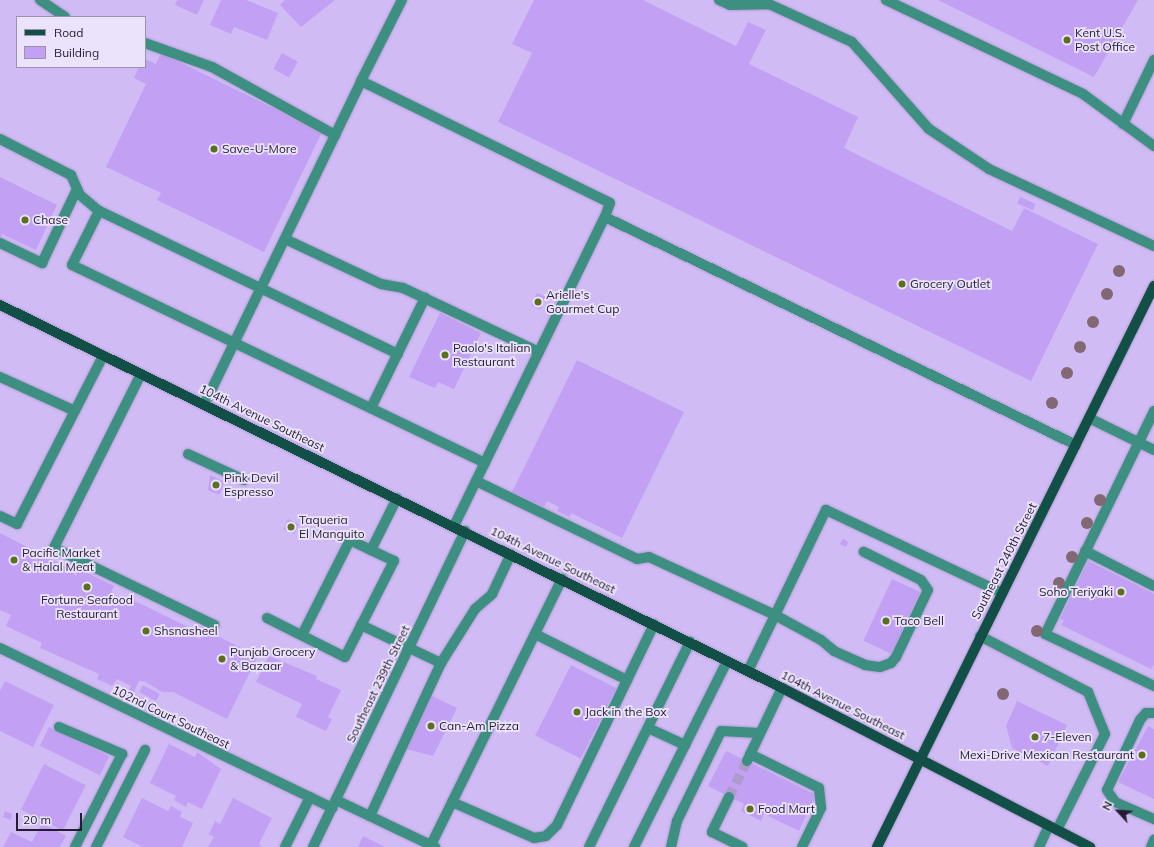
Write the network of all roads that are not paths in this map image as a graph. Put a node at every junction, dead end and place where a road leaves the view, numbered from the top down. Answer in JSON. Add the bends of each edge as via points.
{"nodes":[{"id":1,"x":40,"y":0,"type":"edge"},
{"id":2,"x":402,"y":0,"type":"edge"},
{"id":3,"x":719,"y":0,"type":"edge"},
{"id":4,"x":886,"y":0,"type":"edge"},
{"id":5,"x":64,"y":16,"type":"edge"},
{"id":6,"x":146,"y":43,"type":"edge"},
{"id":7,"x":1154,"y":60,"type":"edge"},
{"id":8,"x":361,"y":81,"type":"junction"},
{"id":9,"x":1123,"y":124,"type":"junction"},
{"id":10,"x":335,"y":135,"type":"junction"},
{"id":11,"x":0,"y":138,"type":"edge"},
{"id":12,"x":1154,"y":146,"type":"edge"},
{"id":13,"x":77,"y":189,"type":"junction"},
{"id":14,"x":99,"y":211,"type":"junction"},
{"id":15,"x":605,"y":217,"type":"junction"},
{"id":16,"x":285,"y":238,"type":"junction"},
{"id":17,"x":0,"y":243,"type":"edge"},
{"id":18,"x":1154,"y":246,"type":"edge"},
{"id":19,"x":1154,"y":286,"type":"edge"},
{"id":20,"x":261,"y":288,"type":"junction"},
{"id":21,"x":425,"y":298,"type":"junction"},
{"id":22,"x":0,"y":305,"type":"edge"},
{"id":23,"x":235,"y":343,"type":"junction"},
{"id":24,"x":539,"y":352,"type":"junction"},
{"id":25,"x":398,"y":354,"type":"junction"},
{"id":26,"x":103,"y":356,"type":"junction"},
{"id":27,"x":141,"y":374,"type":"junction"},
{"id":28,"x":0,"y":377,"type":"edge"},
{"id":29,"x":204,"y":405,"type":"junction"},
{"id":30,"x":372,"y":408,"type":"junction"},
{"id":31,"x":75,"y":411,"type":"junction"},
{"id":32,"x":1154,"y":411,"type":"edge"},
{"id":33,"x":1089,"y":418,"type":"junction"},
{"id":34,"x":1138,"y":442,"type":"junction"},
{"id":35,"x":1076,"y":445,"type":"junction"},
{"id":36,"x":1154,"y":450,"type":"edge"},
{"id":37,"x":188,"y":454,"type":"dead end"},
{"id":38,"x":485,"y":463,"type":"junction"},
{"id":39,"x":244,"y":480,"type":"dead end"},
{"id":40,"x":476,"y":481,"type":"junction"},
{"id":41,"x":397,"y":498,"type":"junction"},
{"id":42,"x":0,"y":516,"type":"edge"},
{"id":43,"x":454,"y":526,"type":"junction"},
{"id":44,"x":465,"y":531,"type":"junction"},
{"id":45,"x":371,"y":550,"type":"junction"},
{"id":46,"x":864,"y":552,"type":"dead end"},
{"id":47,"x":1085,"y":552,"type":"junction"},
{"id":48,"x":511,"y":554,"type":"junction"},
{"id":49,"x":562,"y":579,"type":"junction"},
{"id":50,"x":1154,"y":586,"type":"edge"},
{"id":51,"x":1002,"y":593,"type":"junction"},
{"id":52,"x":775,"y":615,"type":"junction"},
{"id":53,"x":267,"y":618,"type":"dead end"},
{"id":54,"x":654,"y":624,"type":"junction"},
{"id":55,"x":214,"y":625,"type":"dead end"},
{"id":56,"x":361,"y":625,"type":"junction"},
{"id":57,"x":535,"y":634,"type":"junction"},
{"id":58,"x":302,"y":635,"type":"junction"},
{"id":59,"x":980,"y":636,"type":"junction"},
{"id":60,"x":690,"y":642,"type":"junction"},
{"id":61,"x":410,"y":647,"type":"junction"},
{"id":62,"x":0,"y":648,"type":"edge"},
{"id":63,"x":727,"y":661,"type":"junction"},
{"id":64,"x":442,"y":663,"type":"junction"},
{"id":65,"x":748,"y":671,"type":"junction"},
{"id":66,"x":627,"y":680,"type":"junction"},
{"id":67,"x":1154,"y":686,"type":"edge"},
{"id":68,"x":782,"y":688,"type":"junction"},
{"id":69,"x":1154,"y":713,"type":"edge"},
{"id":70,"x":60,"y":727,"type":"dead end"},
{"id":71,"x":648,"y":728,"type":"junction"},
{"id":72,"x":760,"y":732,"type":"junction"},
{"id":73,"x":685,"y":745,"type":"junction"},
{"id":74,"x":145,"y":750,"type":"dead end"},
{"id":75,"x":918,"y":758,"type":"junction"},
{"id":76,"x":310,"y":797,"type":"junction"},
{"id":77,"x":729,"y":797,"type":"tunnel mouth"},
{"id":78,"x":452,"y":802,"type":"junction"},
{"id":79,"x":334,"y":804,"type":"junction"},
{"id":80,"x":370,"y":816,"type":"junction"},
{"id":81,"x":1154,"y":820,"type":"edge"},
{"id":82,"x":1053,"y":828,"type":"junction"},
{"id":83,"x":1154,"y":840,"type":"edge"},
{"id":84,"x":433,"y":846,"type":"edge"},
{"id":85,"x":75,"y":847,"type":"edge"},
{"id":86,"x":96,"y":847,"type":"edge"},
{"id":87,"x":285,"y":847,"type":"edge"},
{"id":88,"x":313,"y":847,"type":"edge"},
{"id":89,"x":589,"y":847,"type":"edge"},
{"id":90,"x":634,"y":847,"type":"edge"},
{"id":91,"x":671,"y":847,"type":"edge"},
{"id":92,"x":742,"y":847,"type":"edge"},
{"id":93,"x":802,"y":847,"type":"edge"},
{"id":94,"x":877,"y":847,"type":"edge"},
{"id":95,"x":1039,"y":847,"type":"edge"},
{"id":96,"x":1090,"y":847,"type":"edge"},
{"id":97,"x":1151,"y":847,"type":"edge"}],
"edges":[{"from":1,"to":5,"type":"street"},
{"from":2,"to":8,"type":"street"},
{"from":3,"to":18,"type":"street","via":[[730,5],[769,4],[852,42],[929,129],[989,169]]},
{"from":4,"to":9,"type":"street","via":[[1083,94]]},
{"from":6,"to":10,"type":"street","via":[[212,67]]},
{"from":7,"to":9,"type":"street"},
{"from":8,"to":10,"type":"street"},
{"from":8,"to":15,"type":"street","via":[[610,203]]},
{"from":9,"to":12,"type":"street"},
{"from":10,"to":16,"type":"street"},
{"from":11,"to":13,"type":"street","via":[[71,176]]},
{"from":13,"to":14,"type":"street"},
{"from":13,"to":17,"type":"street","via":[[42,263]]},
{"from":14,"to":20,"type":"street"},
{"from":14,"to":23,"type":"street","via":[[72,265]]},
{"from":15,"to":24,"type":"street"},
{"from":15,"to":35,"type":"street"},
{"from":16,"to":20,"type":"street"},
{"from":16,"to":21,"type":"street","via":[[381,284],[403,288]]},
{"from":19,"to":33,"type":"main road","name":"Southeast 240th Street"},
{"from":20,"to":23,"type":"street"},
{"from":20,"to":25,"type":"street"},
{"from":21,"to":24,"type":"street"},
{"from":21,"to":25,"type":"street"},
{"from":22,"to":26,"type":"main road","name":"104th Avenue Southeast"},
{"from":23,"to":29,"type":"street"},
{"from":23,"to":30,"type":"street"},
{"from":24,"to":38,"type":"street"},
{"from":25,"to":30,"type":"street"},
{"from":26,"to":27,"type":"main road","name":"104th Avenue Southeast"},
{"from":26,"to":31,"type":"street"},
{"from":27,"to":29,"type":"main road","name":"104th Avenue Southeast"},
{"from":27,"to":55,"type":"street","via":[[54,548]]},
{"from":28,"to":31,"type":"street"},
{"from":29,"to":41,"type":"main road","name":"104th Avenue Southeast"},
{"from":30,"to":38,"type":"street"},
{"from":31,"to":42,"type":"street","via":[[17,524]]},
{"from":32,"to":34,"type":"street"},
{"from":33,"to":34,"type":"street"},
{"from":33,"to":35,"type":"main road","name":"Southeast 240th Street"},
{"from":34,"to":36,"type":"street"},
{"from":34,"to":47,"type":"street"},
{"from":35,"to":51,"type":"main road","name":"Southeast 240th Street"},
{"from":37,"to":39,"type":"street"},
{"from":38,"to":40,"type":"street"},
{"from":40,"to":43,"type":"street"},
{"from":40,"to":52,"type":"street","via":[[637,559],[649,557]]},
{"from":41,"to":43,"type":"main road","name":"104th Avenue Southeast"},
{"from":41,"to":45,"type":"street"},
{"from":43,"to":44,"type":"main road","name":"104th Avenue Southeast"},
{"from":44,"to":48,"type":"main road","name":"104th Avenue Southeast"},
{"from":44,"to":61,"type":"street","name":"Southeast 239th Street"},
{"from":45,"to":56,"type":"street","via":[[394,561]]},
{"from":45,"to":58,"type":"street","via":[[350,540]]},
{"from":46,"to":52,"type":"street","via":[[922,580],[927,595],[891,663],[866,665],[834,652],[821,640]]},
{"from":47,"to":50,"type":"street"},
{"from":47,"to":67,"type":"street","via":[[1045,634]]},
{"from":48,"to":49,"type":"main road","name":"104th Avenue Southeast"},
{"from":48,"to":64,"type":"street","via":[[492,594],[475,609]]},
{"from":49,"to":54,"type":"main road","name":"104th Avenue Southeast"},
{"from":49,"to":57,"type":"street"},
{"from":51,"to":52,"type":"street","via":[[826,510]]},
{"from":51,"to":59,"type":"main road","name":"Southeast 240th Street"},
{"from":52,"to":65,"type":"street"},
{"from":53,"to":58,"type":"street"},
{"from":54,"to":60,"type":"main road","name":"104th Avenue Southeast"},
{"from":54,"to":66,"type":"street"},
{"from":56,"to":58,"type":"street","via":[[345,657]]},
{"from":56,"to":61,"type":"street"},
{"from":57,"to":66,"type":"street"},
{"from":57,"to":78,"type":"street"},
{"from":59,"to":75,"type":"main road","name":"Southeast 240th Street"},
{"from":59,"to":82,"type":"street","via":[[1088,692],[1105,734]]},
{"from":60,"to":63,"type":"main road","name":"104th Avenue Southeast"},
{"from":60,"to":71,"type":"street"},
{"from":61,"to":64,"type":"street"},
{"from":61,"to":79,"type":"street","name":"Southeast 239th Street"},
{"from":62,"to":76,"type":"street","name":"102nd Court Southeast"},
{"from":63,"to":65,"type":"main road","name":"104th Avenue Southeast"},
{"from":63,"to":73,"type":"street"},
{"from":64,"to":80,"type":"street"},
{"from":65,"to":68,"type":"main road","name":"104th Avenue Southeast"},
{"from":66,"to":78,"type":"street","via":[[557,825],[546,836],[534,838]]},
{"from":68,"to":72,"type":"street"},
{"from":68,"to":75,"type":"main road","name":"104th Avenue Southeast"},
{"from":69,"to":81,"type":"street","via":[[1146,713],[1140,720],[1106,790],[1115,802]]},
{"from":70,"to":85,"type":"street","via":[[122,754]]},
{"from":71,"to":73,"type":"street"},
{"from":71,"to":89,"type":"street"},
{"from":72,"to":91,"type":"street","via":[[721,731],[677,821]]},
{"from":72,"to":93,"type":"street","via":[[748,758],[819,788],[821,808]]},
{"from":73,"to":90,"type":"street"},
{"from":74,"to":86,"type":"street"},
{"from":75,"to":82,"type":"main road","name":"104th Avenue Southeast"},
{"from":75,"to":94,"type":"main road","name":"Southeast 240th Street"},
{"from":76,"to":79,"type":"street","name":"102nd Court Southeast"},
{"from":76,"to":87,"type":"street"},
{"from":77,"to":92,"type":"street","via":[[712,832]]},
{"from":78,"to":84,"type":"street"},
{"from":79,"to":80,"type":"street","name":"102nd Court Southeast"},
{"from":79,"to":88,"type":"street","name":"Southeast 239th Street"},
{"from":80,"to":84,"type":"street","name":"102nd Court Southeast"},
{"from":82,"to":95,"type":"street"},
{"from":82,"to":96,"type":"main road","name":"104th Avenue Southeast"},
{"from":83,"to":97,"type":"street"}]}
